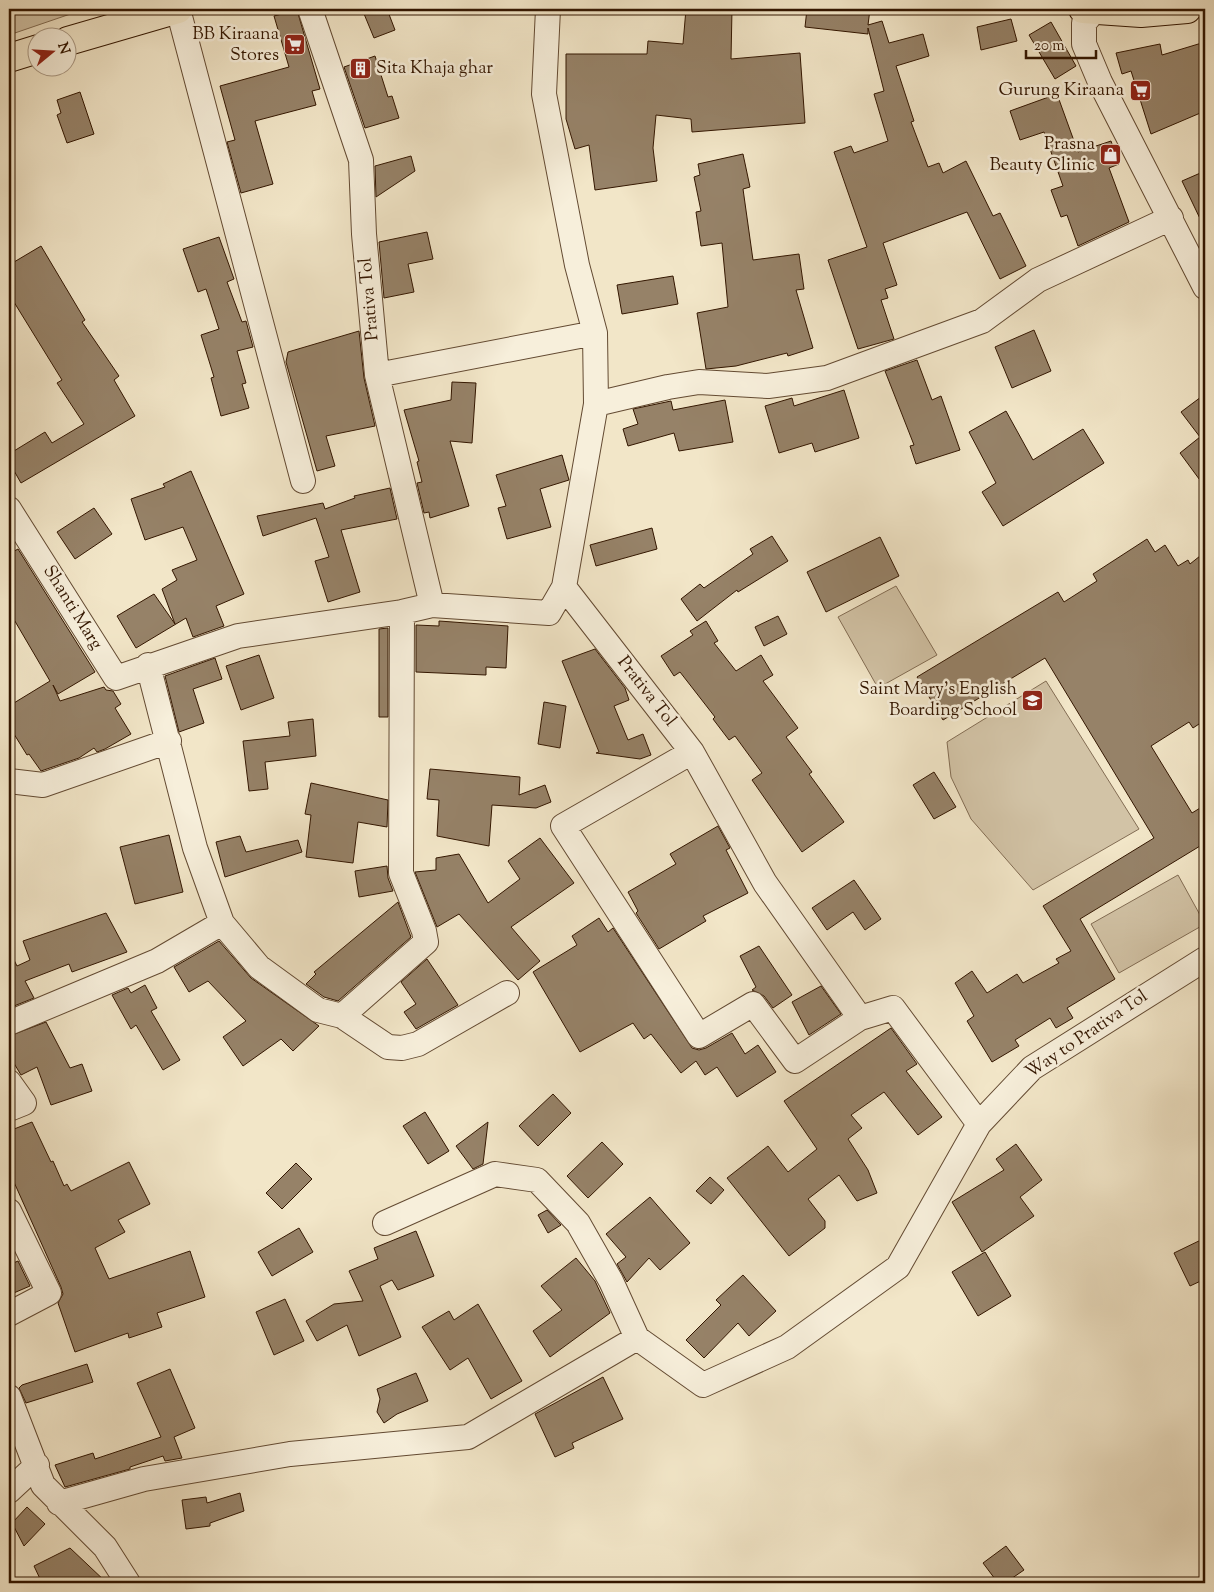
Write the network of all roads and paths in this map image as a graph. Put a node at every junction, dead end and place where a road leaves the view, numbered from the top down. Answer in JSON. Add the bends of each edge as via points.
{"nodes":[{"id":1,"x":178,"y":9,"type":"edge"},
{"id":2,"x":310,"y":9,"type":"edge"},
{"id":3,"x":548,"y":9,"type":"edge"},
{"id":4,"x":1187,"y":9,"type":"edge"},
{"id":5,"x":1088,"y":10,"type":"edge"},
{"id":6,"x":78,"y":38,"type":"edge"},
{"id":7,"x":28,"y":52,"type":"edge"},
{"id":8,"x":9,"y":58,"type":"edge"},
{"id":9,"x":1172,"y":218,"type":"junction"},
{"id":10,"x":1205,"y":287,"type":"edge"},
{"id":11,"x":595,"y":333,"type":"junction"},
{"id":12,"x":377,"y":375,"type":"junction"},
{"id":13,"x":596,"y":404,"type":"junction"},
{"id":14,"x":303,"y":480,"type":"dead end"},
{"id":15,"x":9,"y":509,"type":"edge"},
{"id":16,"x":564,"y":587,"type":"junction"},
{"id":17,"x":432,"y":605,"type":"junction"},
{"id":18,"x":402,"y":612,"type":"junction"},
{"id":19,"x":148,"y":665,"type":"junction"},
{"id":20,"x":169,"y":741,"type":"junction"},
{"id":21,"x":692,"y":752,"type":"junction"},
{"id":22,"x":9,"y":781,"type":"edge"},
{"id":23,"x":222,"y":923,"type":"junction"},
{"id":24,"x":1205,"y":959,"type":"edge"},
{"id":25,"x":507,"y":993,"type":"dead end"},
{"id":26,"x":342,"y":1016,"type":"junction"},
{"id":27,"x":860,"y":1018,"type":"junction"},
{"id":28,"x":9,"y":1023,"type":"edge"},
{"id":29,"x":9,"y":1082,"type":"edge"},
{"id":30,"x":9,"y":1109,"type":"edge"},
{"id":31,"x":978,"y":1124,"type":"junction"},
{"id":32,"x":9,"y":1211,"type":"edge"},
{"id":33,"x":385,"y":1224,"type":"dead end"},
{"id":34,"x":9,"y":1314,"type":"edge"},
{"id":35,"x":637,"y":1338,"type":"junction"},
{"id":36,"x":9,"y":1397,"type":"edge"},
{"id":37,"x":37,"y":1465,"type":"junction"},
{"id":38,"x":9,"y":1491,"type":"edge"},
{"id":39,"x":59,"y":1502,"type":"junction"},
{"id":40,"x":128,"y":1583,"type":"edge"}],
"edges":[{"from":1,"to":6,"type":"main road"},
{"from":1,"to":14,"type":"street"},
{"from":2,"to":12,"type":"street","name":"Prativa Tol","via":[[361,160],[364,234]]},
{"from":3,"to":11,"type":"street","via":[[544,94],[577,265]]},
{"from":4,"to":5,"type":"main road","via":[[1141,13]]},
{"from":5,"to":9,"type":"street","via":[[1084,44],[1100,82]]},
{"from":7,"to":8,"type":"main road"},
{"from":9,"to":10,"type":"street"},
{"from":9,"to":13,"type":"street","via":[[1038,280],[982,322],[826,378],[768,386],[699,382]]},
{"from":11,"to":12,"type":"street"},
{"from":11,"to":13,"type":"street"},
{"from":12,"to":17,"type":"street","name":"Prativa Tol"},
{"from":13,"to":16,"type":"street"},
{"from":15,"to":19,"type":"street","name":"Shanti Marg","via":[[116,678]]},
{"from":16,"to":17,"type":"street","via":[[549,613]]},
{"from":16,"to":21,"type":"street","name":"Prativa Tol"},
{"from":17,"to":18,"type":"street"},
{"from":18,"to":19,"type":"street","via":[[238,636]]},
{"from":18,"to":26,"type":"street","via":[[400,873],[426,942]]},
{"from":19,"to":20,"type":"street"},
{"from":20,"to":22,"type":"street","via":[[43,785]]},
{"from":20,"to":23,"type":"street","via":[[195,848]]},
{"from":21,"to":27,"type":"street","name":"Prativa Tol","via":[[765,883]]},
{"from":21,"to":27,"type":"street","via":[[564,826],[699,1036],[753,1004],[795,1061]]},
{"from":23,"to":26,"type":"street","via":[[259,967],[318,1010]]},
{"from":23,"to":28,"type":"street","via":[[157,961]]},
{"from":24,"to":31,"type":"street","name":"Way to Prativa Tol","via":[[1032,1068]]},
{"from":25,"to":26,"type":"street","via":[[418,1044],[402,1048],[388,1047]]},
{"from":27,"to":31,"type":"street","via":[[893,1008]]},
{"from":29,"to":30,"type":"street","via":[[24,1103]]},
{"from":31,"to":35,"type":"street","name":"Way to Prativa Tol","via":[[898,1267],[787,1347],[702,1385]]},
{"from":32,"to":34,"type":"street","via":[[49,1294]]},
{"from":33,"to":35,"type":"street","via":[[495,1174],[536,1180],[578,1223],[611,1281]]},
{"from":35,"to":39,"type":"street","via":[[468,1437],[290,1454],[144,1479]]},
{"from":36,"to":37,"type":"street"},
{"from":37,"to":38,"type":"street"},
{"from":37,"to":39,"type":"street","via":[[43,1485]]},
{"from":39,"to":40,"type":"street","via":[[104,1547]]}]}
